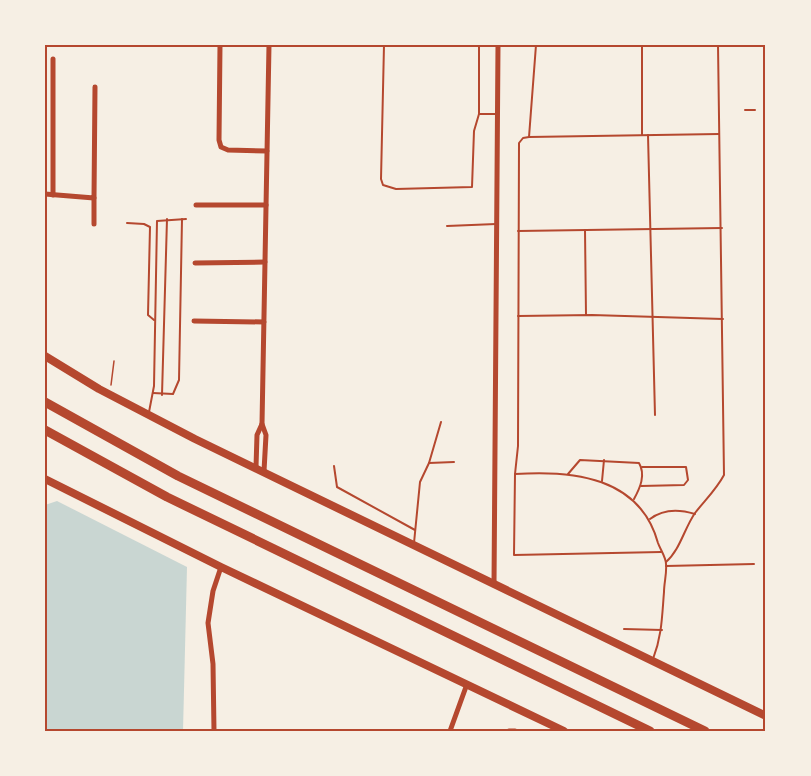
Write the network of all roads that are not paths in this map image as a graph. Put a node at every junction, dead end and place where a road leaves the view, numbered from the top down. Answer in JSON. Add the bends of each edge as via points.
{"nodes":[{"id":1,"x":220,"y":45,"type":"edge"},
{"id":2,"x":269,"y":45,"type":"edge"},
{"id":3,"x":384,"y":45,"type":"edge"},
{"id":4,"x":479,"y":45,"type":"edge"},
{"id":5,"x":498,"y":45,"type":"edge"},
{"id":6,"x":536,"y":45,"type":"edge"},
{"id":7,"x":642,"y":45,"type":"edge"},
{"id":8,"x":718,"y":45,"type":"edge"},
{"id":9,"x":53,"y":59,"type":"dead end"},
{"id":10,"x":95,"y":87,"type":"dead end"},
{"id":11,"x":746,"y":110,"type":"dead end"},
{"id":12,"x":755,"y":110,"type":"dead end"},
{"id":13,"x":479,"y":114,"type":"junction"},
{"id":14,"x":497,"y":114,"type":"junction"},
{"id":15,"x":719,"y":134,"type":"junction"},
{"id":16,"x":642,"y":135,"type":"junction"},
{"id":17,"x":648,"y":135,"type":"junction"},
{"id":18,"x":529,"y":137,"type":"junction"},
{"id":19,"x":267,"y":151,"type":"junction"},
{"id":20,"x":45,"y":194,"type":"edge"},
{"id":21,"x":53,"y":195,"type":"junction"},
{"id":22,"x":94,"y":198,"type":"junction"},
{"id":23,"x":266,"y":205,"type":"junction"},
{"id":24,"x":196,"y":206,"type":"dead end"},
{"id":25,"x":167,"y":219,"type":"junction"},
{"id":26,"x":182,"y":219,"type":"junction"},
{"id":27,"x":186,"y":219,"type":"dead end"},
{"id":28,"x":127,"y":223,"type":"dead end"},
{"id":29,"x":94,"y":224,"type":"dead end"},
{"id":30,"x":497,"y":224,"type":"junction"},
{"id":31,"x":447,"y":226,"type":"dead end"},
{"id":32,"x":722,"y":228,"type":"junction"},
{"id":33,"x":649,"y":229,"type":"junction"},
{"id":34,"x":585,"y":230,"type":"junction"},
{"id":35,"x":518,"y":231,"type":"junction"},
{"id":36,"x":195,"y":262,"type":"dead end"},
{"id":37,"x":265,"y":262,"type":"junction"},
{"id":38,"x":586,"y":315,"type":"junction"},
{"id":39,"x":518,"y":316,"type":"junction"},
{"id":40,"x":652,"y":318,"type":"junction"},
{"id":41,"x":723,"y":319,"type":"junction"},
{"id":42,"x":154,"y":320,"type":"junction"},
{"id":43,"x":194,"y":321,"type":"dead end"},
{"id":44,"x":264,"y":322,"type":"junction"},
{"id":45,"x":45,"y":356,"type":"edge"},
{"id":46,"x":153,"y":393,"type":"junction"},
{"id":47,"x":162,"y":394,"type":"junction"},
{"id":48,"x":45,"y":402,"type":"edge"},
{"id":49,"x":148,"y":415,"type":"junction"},
{"id":50,"x":655,"y":415,"type":"dead end"},
{"id":51,"x":441,"y":422,"type":"dead end"},
{"id":52,"x":262,"y":424,"type":"junction"},
{"id":53,"x":45,"y":430,"type":"edge"},
{"id":54,"x":604,"y":460,"type":"junction"},
{"id":55,"x":454,"y":462,"type":"dead end"},
{"id":56,"x":429,"y":463,"type":"junction"},
{"id":57,"x":334,"y":466,"type":"dead end"},
{"id":58,"x":256,"y":467,"type":"junction"},
{"id":59,"x":642,"y":467,"type":"junction"},
{"id":60,"x":264,"y":471,"type":"junction"},
{"id":61,"x":515,"y":474,"type":"junction"},
{"id":62,"x":568,"y":474,"type":"junction"},
{"id":63,"x":45,"y":479,"type":"edge"},
{"id":64,"x":602,"y":481,"type":"junction"},
{"id":65,"x":642,"y":486,"type":"junction"},
{"id":66,"x":634,"y":500,"type":"junction"},
{"id":67,"x":695,"y":514,"type":"junction"},
{"id":68,"x":650,"y":519,"type":"junction"},
{"id":69,"x":415,"y":530,"type":"junction"},
{"id":70,"x":413,"y":546,"type":"junction"},
{"id":71,"x":661,"y":552,"type":"junction"},
{"id":72,"x":666,"y":564,"type":"junction"},
{"id":73,"x":754,"y":564,"type":"dead end"},
{"id":74,"x":222,"y":567,"type":"junction"},
{"id":75,"x":494,"y":585,"type":"junction"},
{"id":76,"x":624,"y":629,"type":"dead end"},
{"id":77,"x":662,"y":630,"type":"junction"},
{"id":78,"x":652,"y":662,"type":"junction"},
{"id":79,"x":466,"y":684,"type":"junction"},
{"id":80,"x":766,"y":716,"type":"edge"},
{"id":81,"x":214,"y":731,"type":"edge"},
{"id":82,"x":450,"y":731,"type":"edge"},
{"id":83,"x":509,"y":731,"type":"edge"},
{"id":84,"x":515,"y":731,"type":"edge"},
{"id":85,"x":564,"y":731,"type":"edge"},
{"id":86,"x":650,"y":731,"type":"edge"},
{"id":87,"x":705,"y":731,"type":"edge"}],
"edges":[{"from":1,"to":19,"type":"street","via":[[221,147]]},
{"from":2,"to":19,"type":"street"},
{"from":3,"to":13,"type":"lane","via":[[383,185],[396,189],[472,186],[474,131]]},
{"from":4,"to":13,"type":"lane"},
{"from":5,"to":14,"type":"street"},
{"from":6,"to":18,"type":"lane"},
{"from":7,"to":16,"type":"lane"},
{"from":8,"to":15,"type":"lane"},
{"from":9,"to":21,"type":"street"},
{"from":10,"to":22,"type":"street"},
{"from":11,"to":12,"type":"lane"},
{"from":13,"to":14,"type":"lane"},
{"from":14,"to":30,"type":"street"},
{"from":15,"to":17,"type":"lane"},
{"from":15,"to":32,"type":"lane"},
{"from":16,"to":17,"type":"lane"},
{"from":16,"to":18,"type":"lane"},
{"from":17,"to":33,"type":"lane"},
{"from":18,"to":35,"type":"lane","via":[[519,143]]},
{"from":19,"to":23,"type":"street"},
{"from":20,"to":21,"type":"street"},
{"from":21,"to":22,"type":"street"},
{"from":22,"to":29,"type":"street"},
{"from":23,"to":24,"type":"street"},
{"from":23,"to":37,"type":"street"},
{"from":25,"to":26,"type":"lane"},
{"from":25,"to":42,"type":"lane","via":[[157,221]]},
{"from":25,"to":47,"type":"lane"},
{"from":26,"to":27,"type":"lane"},
{"from":26,"to":47,"type":"lane","via":[[179,380],[173,394]]},
{"from":28,"to":42,"type":"lane","via":[[150,227],[148,315]]},
{"from":30,"to":31,"type":"lane"},
{"from":30,"to":75,"type":"street"},
{"from":32,"to":33,"type":"lane"},
{"from":32,"to":41,"type":"lane"},
{"from":33,"to":34,"type":"lane"},
{"from":33,"to":40,"type":"lane"},
{"from":34,"to":35,"type":"lane"},
{"from":34,"to":38,"type":"lane"},
{"from":35,"to":39,"type":"lane"},
{"from":36,"to":37,"type":"street"},
{"from":37,"to":44,"type":"street"},
{"from":38,"to":39,"type":"lane"},
{"from":38,"to":40,"type":"lane"},
{"from":39,"to":61,"type":"lane"},
{"from":40,"to":41,"type":"lane"},
{"from":40,"to":50,"type":"lane"},
{"from":41,"to":67,"type":"lane","via":[[724,475]]},
{"from":42,"to":46,"type":"lane"},
{"from":43,"to":44,"type":"street"},
{"from":44,"to":52,"type":"street"},
{"from":45,"to":49,"type":"main road"},
{"from":46,"to":47,"type":"lane"},
{"from":46,"to":49,"type":"lane"},
{"from":48,"to":87,"type":"highway","via":[[178,476]]},
{"from":49,"to":58,"type":"main road"},
{"from":51,"to":56,"type":"lane"},
{"from":52,"to":58,"type":"street","via":[[257,435]]},
{"from":52,"to":60,"type":"street","via":[[266,435]]},
{"from":53,"to":86,"type":"highway","via":[[168,497]]},
{"from":54,"to":59,"type":"lane","via":[[635,461]]},
{"from":54,"to":62,"type":"lane","via":[[580,460]]},
{"from":54,"to":64,"type":"lane"},
{"from":55,"to":56,"type":"lane"},
{"from":56,"to":69,"type":"lane","via":[[420,482]]},
{"from":57,"to":69,"type":"lane","via":[[337,487]]},
{"from":58,"to":60,"type":"main road"},
{"from":59,"to":65,"type":"lane"},
{"from":59,"to":65,"type":"lane","via":[[686,467],[688,480],[684,485]]},
{"from":60,"to":70,"type":"main road"},
{"from":61,"to":62,"type":"lane"},
{"from":61,"to":71,"type":"lane","via":[[514,555]]},
{"from":62,"to":64,"type":"lane"},
{"from":63,"to":74,"type":"main road"},
{"from":64,"to":66,"type":"lane"},
{"from":65,"to":66,"type":"lane"},
{"from":66,"to":68,"type":"lane"},
{"from":67,"to":68,"type":"lane","via":[[672,510]]},
{"from":67,"to":72,"type":"lane"},
{"from":68,"to":71,"type":"lane"},
{"from":69,"to":70,"type":"lane"},
{"from":70,"to":75,"type":"main road"},
{"from":71,"to":72,"type":"lane"},
{"from":72,"to":73,"type":"lane"},
{"from":72,"to":77,"type":"lane"},
{"from":74,"to":79,"type":"main road"},
{"from":74,"to":81,"type":"street","via":[[208,622]]},
{"from":75,"to":78,"type":"main road"},
{"from":76,"to":77,"type":"lane"},
{"from":77,"to":78,"type":"lane"},
{"from":78,"to":80,"type":"main road"},
{"from":79,"to":82,"type":"street"},
{"from":79,"to":85,"type":"main road"},
{"from":83,"to":84,"type":"street"}]}
